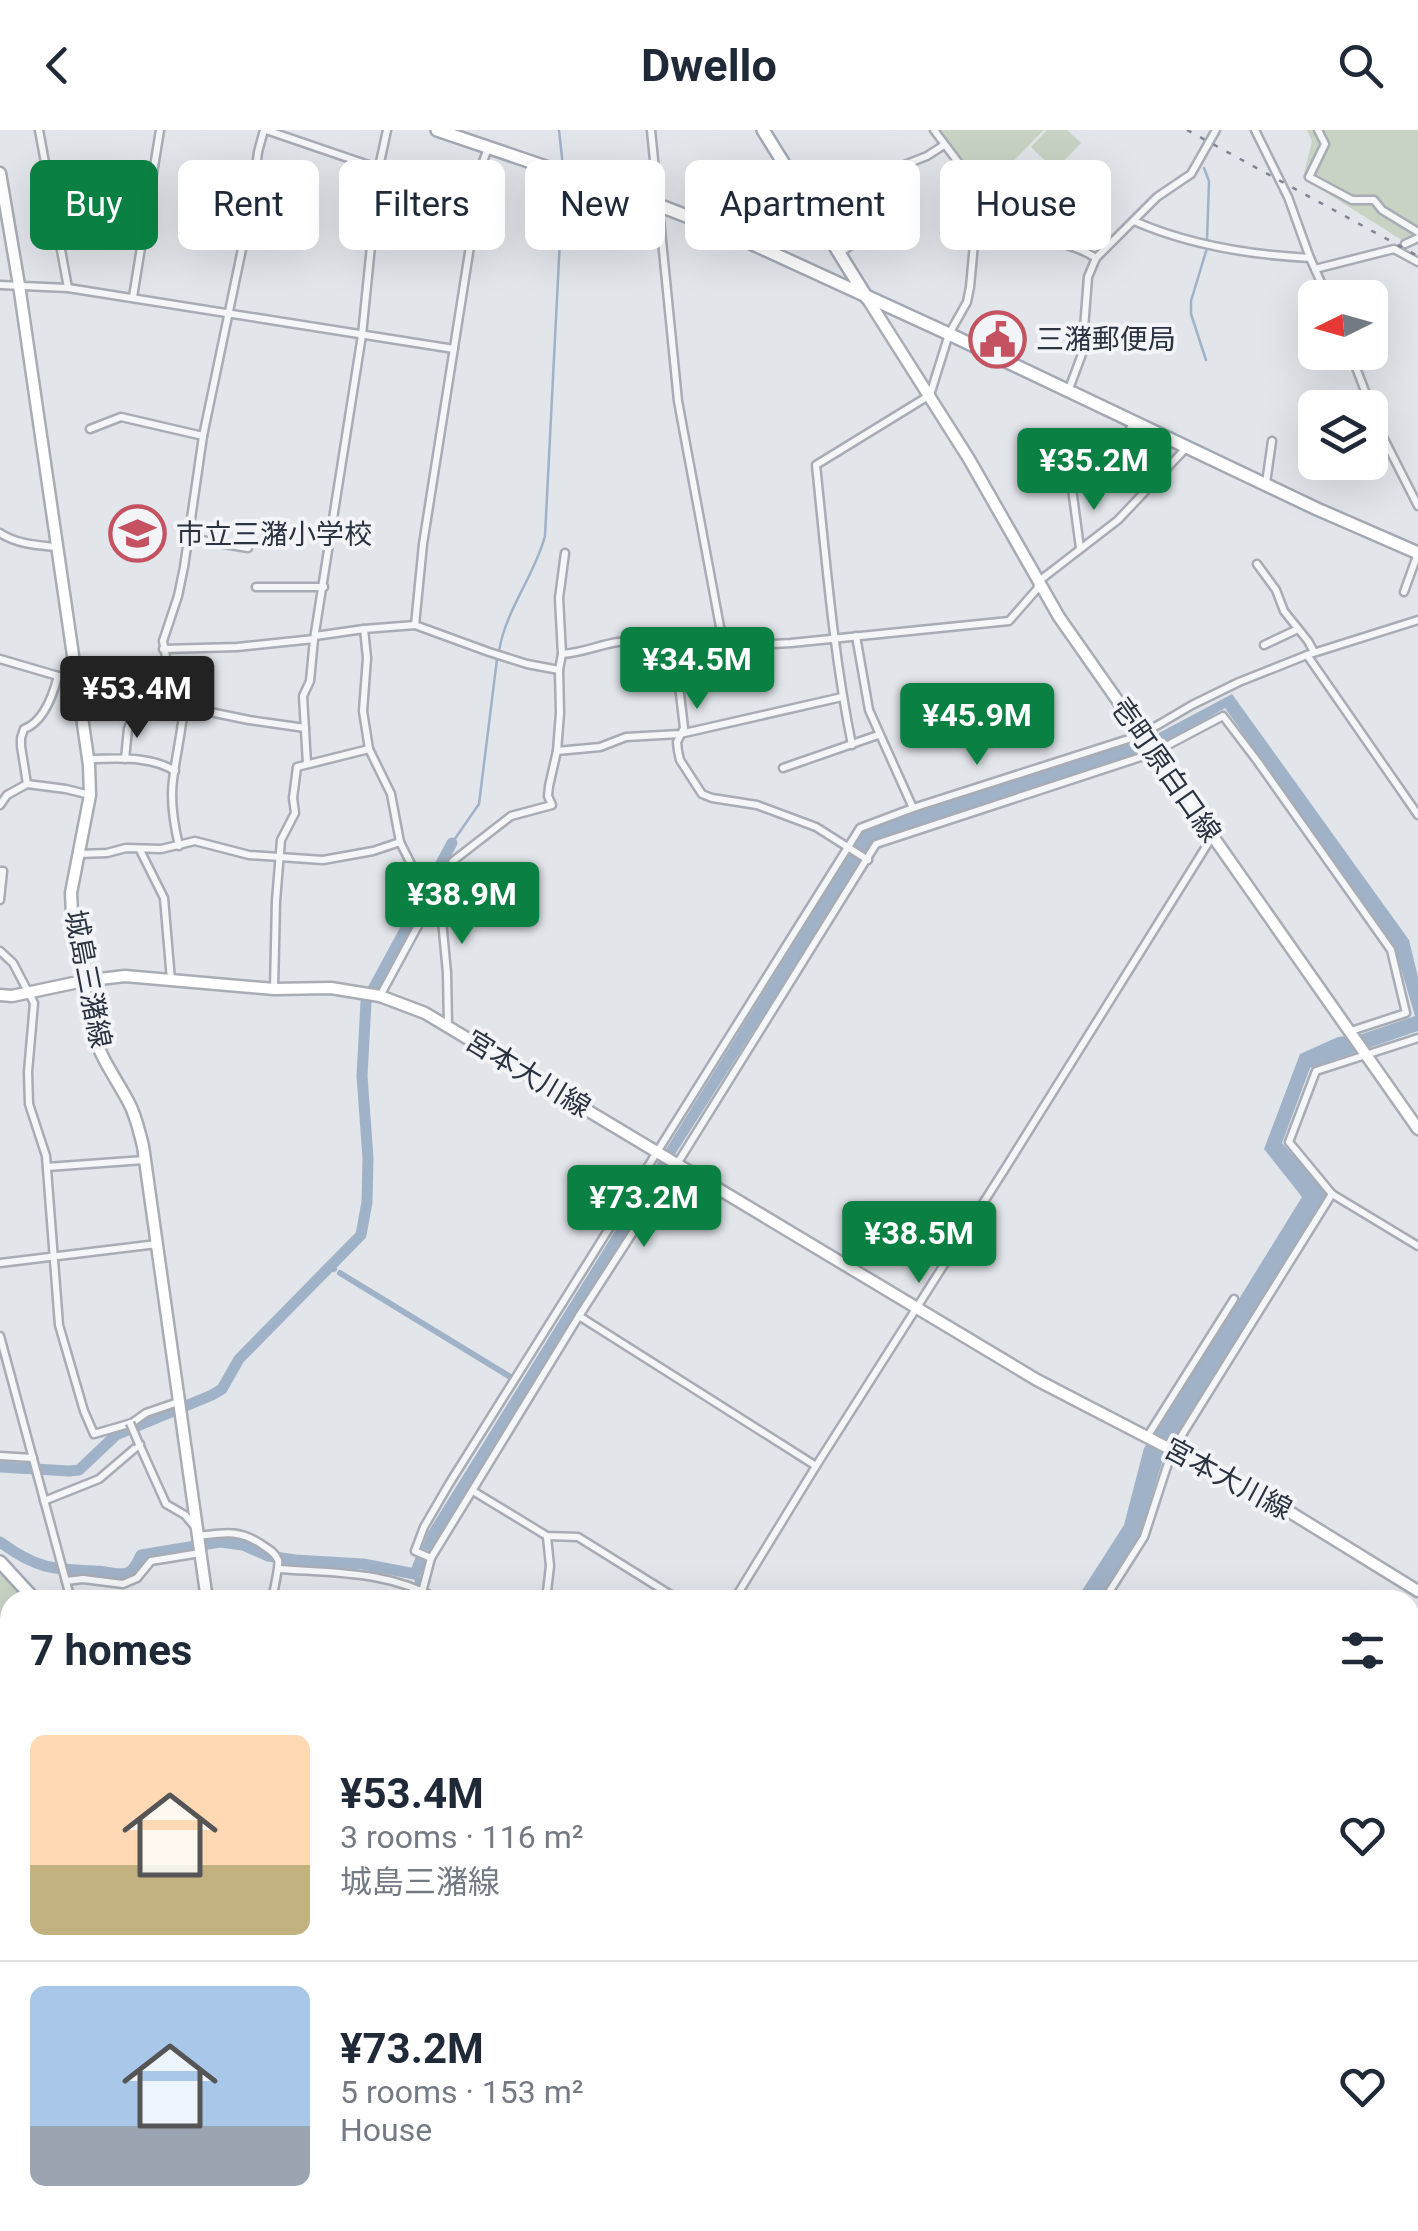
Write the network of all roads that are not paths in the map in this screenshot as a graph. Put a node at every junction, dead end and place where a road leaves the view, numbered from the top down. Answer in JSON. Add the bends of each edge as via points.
{"nodes":[{"id":1,"x":39,"y":130,"type":"edge"},
{"id":2,"x":160,"y":130,"type":"edge"},
{"id":3,"x":265,"y":130,"type":"edge"},
{"id":4,"x":387,"y":130,"type":"edge"},
{"id":5,"x":437,"y":130,"type":"edge"},
{"id":6,"x":651,"y":130,"type":"edge"},
{"id":7,"x":762,"y":130,"type":"edge"},
{"id":8,"x":934,"y":130,"type":"edge"},
{"id":9,"x":1216,"y":130,"type":"edge"},
{"id":10,"x":1255,"y":130,"type":"edge"},
{"id":11,"x":1318,"y":130,"type":"edge"},
{"id":12,"x":944,"y":145,"type":"junction"},
{"id":13,"x":488,"y":147,"type":"junction"},
{"id":14,"x":357,"y":160,"type":"edge"},
{"id":15,"x":380,"y":160,"type":"edge"},
{"id":16,"x":483,"y":160,"type":"edge"},
{"id":17,"x":526,"y":160,"type":"edge"},
{"id":18,"x":654,"y":160,"type":"edge"},
{"id":19,"x":781,"y":160,"type":"edge"},
{"id":20,"x":917,"y":160,"type":"edge"},
{"id":21,"x":955,"y":160,"type":"edge"},
{"id":22,"x":0,"y":173,"type":"edge"},
{"id":23,"x":665,"y":208,"type":"edge"},
{"id":24,"x":1134,"y":221,"type":"junction"},
{"id":25,"x":1418,"y":235,"type":"edge"},
{"id":26,"x":1405,"y":244,"type":"dead end"},
{"id":27,"x":370,"y":250,"type":"edge"},
{"id":28,"x":469,"y":250,"type":"edge"},
{"id":29,"x":663,"y":250,"type":"edge"},
{"id":30,"x":838,"y":250,"type":"edge"},
{"id":31,"x":844,"y":250,"type":"edge"},
{"id":32,"x":973,"y":250,"type":"edge"},
{"id":33,"x":1083,"y":250,"type":"edge"},
{"id":34,"x":840,"y":253,"type":"junction"},
{"id":35,"x":1096,"y":258,"type":"junction"},
{"id":36,"x":1310,"y":258,"type":"junction"},
{"id":37,"x":1418,"y":262,"type":"edge"},
{"id":38,"x":1316,"y":268,"type":"junction"},
{"id":39,"x":1321,"y":280,"type":"edge"},
{"id":40,"x":0,"y":285,"type":"edge"},
{"id":41,"x":19,"y":285,"type":"junction"},
{"id":42,"x":68,"y":288,"type":"junction"},
{"id":43,"x":132,"y":297,"type":"junction"},
{"id":44,"x":868,"y":298,"type":"junction"},
{"id":45,"x":229,"y":313,"type":"junction"},
{"id":46,"x":362,"y":334,"type":"junction"},
{"id":47,"x":950,"y":334,"type":"junction"},
{"id":48,"x":454,"y":349,"type":"junction"},
{"id":49,"x":1357,"y":370,"type":"edge"},
{"id":50,"x":1068,"y":391,"type":"junction"},
{"id":51,"x":930,"y":394,"type":"junction"},
{"id":52,"x":1133,"y":422,"type":"junction"},
{"id":53,"x":90,"y":428,"type":"dead end"},
{"id":54,"x":203,"y":436,"type":"junction"},
{"id":55,"x":1272,"y":440,"type":"dead end"},
{"id":56,"x":1187,"y":447,"type":"junction"},
{"id":57,"x":1123,"y":452,"type":"dead end"},
{"id":58,"x":1071,"y":481,"type":"dead end"},
{"id":59,"x":1266,"y":484,"type":"junction"},
{"id":60,"x":1418,"y":506,"type":"edge"},
{"id":61,"x":0,"y":534,"type":"edge"},
{"id":62,"x":188,"y":538,"type":"junction"},
{"id":63,"x":57,"y":547,"type":"junction"},
{"id":64,"x":248,"y":548,"type":"dead end"},
{"id":65,"x":1080,"y":550,"type":"junction"},
{"id":66,"x":1418,"y":552,"type":"edge"},
{"id":67,"x":565,"y":553,"type":"dead end"},
{"id":68,"x":1258,"y":564,"type":"dead end"},
{"id":69,"x":1039,"y":581,"type":"junction"},
{"id":70,"x":324,"y":587,"type":"junction"},
{"id":71,"x":256,"y":588,"type":"dead end"},
{"id":72,"x":1404,"y":592,"type":"dead end"},
{"id":73,"x":1418,"y":620,"type":"edge"},
{"id":74,"x":415,"y":625,"type":"junction"},
{"id":75,"x":364,"y":629,"type":"junction"},
{"id":76,"x":1298,"y":629,"type":"junction"},
{"id":77,"x":856,"y":636,"type":"junction"},
{"id":78,"x":314,"y":638,"type":"junction"},
{"id":79,"x":834,"y":638,"type":"junction"},
{"id":80,"x":678,"y":642,"type":"junction"},
{"id":81,"x":724,"y":644,"type":"junction"},
{"id":82,"x":1264,"y":645,"type":"dead end"},
{"id":83,"x":163,"y":649,"type":"junction"},
{"id":84,"x":562,"y":654,"type":"junction"},
{"id":85,"x":1310,"y":654,"type":"junction"},
{"id":86,"x":0,"y":659,"type":"edge"},
{"id":87,"x":560,"y":670,"type":"junction"},
{"id":88,"x":58,"y":676,"type":"junction"},
{"id":89,"x":76,"y":678,"type":"junction"},
{"id":90,"x":139,"y":698,"type":"junction"},
{"id":91,"x":842,"y":698,"type":"junction"},
{"id":92,"x":164,"y":701,"type":"junction"},
{"id":93,"x":184,"y":706,"type":"junction"},
{"id":94,"x":305,"y":728,"type":"junction"},
{"id":95,"x":680,"y":734,"type":"junction"},
{"id":96,"x":878,"y":735,"type":"junction"},
{"id":97,"x":1142,"y":737,"type":"junction"},
{"id":98,"x":852,"y":745,"type":"junction"},
{"id":99,"x":369,"y":749,"type":"junction"},
{"id":100,"x":557,"y":751,"type":"junction"},
{"id":101,"x":1152,"y":751,"type":"junction"},
{"id":102,"x":88,"y":759,"type":"junction"},
{"id":103,"x":125,"y":759,"type":"junction"},
{"id":104,"x":307,"y":764,"type":"junction"},
{"id":105,"x":782,"y":768,"type":"dead end"},
{"id":106,"x":175,"y":771,"type":"junction"},
{"id":107,"x":27,"y":784,"type":"junction"},
{"id":108,"x":4,"y":794,"type":"edge"},
{"id":109,"x":90,"y":795,"type":"junction"},
{"id":110,"x":0,"y":805,"type":"edge"},
{"id":111,"x":913,"y":808,"type":"junction"},
{"id":112,"x":1418,"y":815,"type":"edge"},
{"id":113,"x":1212,"y":836,"type":"junction"},
{"id":114,"x":400,"y":842,"type":"junction"},
{"id":115,"x":179,"y":846,"type":"junction"},
{"id":116,"x":847,"y":847,"type":"junction"},
{"id":117,"x":140,"y":850,"type":"junction"},
{"id":118,"x":77,"y":854,"type":"junction"},
{"id":119,"x":279,"y":858,"type":"junction"},
{"id":120,"x":868,"y":860,"type":"junction"},
{"id":121,"x":0,"y":870,"type":"edge"},
{"id":122,"x":436,"y":888,"type":"junction"},
{"id":123,"x":0,"y":900,"type":"edge"},
{"id":124,"x":0,"y":951,"type":"edge"},
{"id":125,"x":171,"y":980,"type":"junction"},
{"id":126,"x":83,"y":981,"type":"junction"},
{"id":127,"x":274,"y":989,"type":"junction"},
{"id":128,"x":28,"y":992,"type":"junction"},
{"id":129,"x":378,"y":995,"type":"junction"},
{"id":130,"x":0,"y":996,"type":"edge"},
{"id":131,"x":448,"y":1025,"type":"junction"},
{"id":132,"x":1351,"y":1033,"type":"junction"},
{"id":133,"x":1418,"y":1038,"type":"edge"},
{"id":134,"x":1365,"y":1053,"type":"junction"},
{"id":135,"x":1418,"y":1129,"type":"edge"},
{"id":136,"x":660,"y":1153,"type":"junction"},
{"id":137,"x":144,"y":1160,"type":"junction"},
{"id":138,"x":676,"y":1163,"type":"junction"},
{"id":139,"x":47,"y":1167,"type":"junction"},
{"id":140,"x":1332,"y":1194,"type":"junction"},
{"id":141,"x":157,"y":1244,"type":"junction"},
{"id":142,"x":1418,"y":1246,"type":"edge"},
{"id":143,"x":53,"y":1258,"type":"junction"},
{"id":144,"x":0,"y":1263,"type":"edge"},
{"id":145,"x":1234,"y":1300,"type":"dead end"},
{"id":146,"x":917,"y":1308,"type":"junction"},
{"id":147,"x":580,"y":1316,"type":"junction"},
{"id":148,"x":0,"y":1336,"type":"edge"},
{"id":149,"x":178,"y":1402,"type":"junction"},
{"id":150,"x":131,"y":1423,"type":"junction"},
{"id":151,"x":1149,"y":1438,"type":"junction"},
{"id":152,"x":140,"y":1444,"type":"junction"},
{"id":153,"x":1170,"y":1450,"type":"junction"},
{"id":154,"x":0,"y":1456,"type":"edge"},
{"id":155,"x":33,"y":1460,"type":"junction"},
{"id":156,"x":816,"y":1466,"type":"junction"},
{"id":157,"x":473,"y":1491,"type":"junction"},
{"id":158,"x":44,"y":1501,"type":"junction"},
{"id":159,"x":197,"y":1532,"type":"junction"},
{"id":160,"x":547,"y":1536,"type":"junction"},
{"id":161,"x":200,"y":1553,"type":"junction"},
{"id":162,"x":431,"y":1558,"type":"junction"},
{"id":163,"x":0,"y":1562,"type":"edge"},
{"id":164,"x":279,"y":1569,"type":"junction"},
{"id":165,"x":66,"y":1581,"type":"junction"},
{"id":166,"x":659,"y":1588,"type":"joint"},
{"id":167,"x":418,"y":1589,"type":"joint"},
{"id":168,"x":26,"y":1590,"type":"edge"},
{"id":169,"x":68,"y":1590,"type":"edge"},
{"id":170,"x":206,"y":1590,"type":"edge"},
{"id":171,"x":273,"y":1590,"type":"edge"},
{"id":172,"x":547,"y":1590,"type":"edge"},
{"id":173,"x":662,"y":1590,"type":"edge"},
{"id":174,"x":740,"y":1590,"type":"edge"},
{"id":175,"x":1110,"y":1590,"type":"edge"},
{"id":176,"x":1415,"y":1590,"type":"edge"}],
"edges":[{"from":1,"to":42,"type":"street"},
{"from":2,"to":43,"type":"street"},
{"from":3,"to":14,"type":"street"},
{"from":3,"to":45,"type":"street"},
{"from":4,"to":15,"type":"street"},
{"from":5,"to":13,"type":"main road"},
{"from":6,"to":18,"type":"street"},
{"from":7,"to":19,"type":"main road"},
{"from":8,"to":12,"type":"street"},
{"from":9,"to":24,"type":"street","via":[[1191,174]]},
{"from":10,"to":36,"type":"street"},
{"from":11,"to":25,"type":"street","via":[[1324,144],[1309,177],[1352,200],[1374,200]]},
{"from":12,"to":20,"type":"street"},
{"from":12,"to":21,"type":"street"},
{"from":13,"to":16,"type":"street"},
{"from":13,"to":17,"type":"main road"},
{"from":22,"to":41,"type":"main road","name":"城島三潴線"},
{"from":23,"to":44,"type":"main road"},
{"from":24,"to":35,"type":"street"},
{"from":24,"to":36,"type":"street","via":[[1264,256]]},
{"from":25,"to":26,"type":"street"},
{"from":27,"to":46,"type":"street"},
{"from":28,"to":48,"type":"street"},
{"from":29,"to":81,"type":"street","via":[[678,401]]},
{"from":30,"to":34,"type":"main road"},
{"from":31,"to":34,"type":"street"},
{"from":32,"to":47,"type":"street","via":[[967,302]]},
{"from":33,"to":35,"type":"street"},
{"from":34,"to":44,"type":"main road"},
{"from":35,"to":50,"type":"street","via":[[1088,277],[1082,354]]},
{"from":36,"to":38,"type":"street"},
{"from":37,"to":38,"type":"street","via":[[1394,248]]},
{"from":38,"to":39,"type":"street"},
{"from":40,"to":41,"type":"street"},
{"from":41,"to":42,"type":"street"},
{"from":41,"to":63,"type":"main road","name":"城島三潴線"},
{"from":42,"to":43,"type":"street"},
{"from":43,"to":45,"type":"street"},
{"from":44,"to":47,"type":"main road"},
{"from":44,"to":51,"type":"main road","name":"壱町原白口線"},
{"from":45,"to":46,"type":"street"},
{"from":45,"to":54,"type":"street"},
{"from":46,"to":48,"type":"street"},
{"from":46,"to":70,"type":"street"},
{"from":47,"to":50,"type":"main road"},
{"from":47,"to":51,"type":"street"},
{"from":48,"to":74,"type":"street"},
{"from":49,"to":60,"type":"street"},
{"from":50,"to":52,"type":"main road"},
{"from":51,"to":69,"type":"main road","name":"壱町原白口線"},
{"from":51,"to":79,"type":"street","via":[[816,466]]},
{"from":52,"to":56,"type":"main road"},
{"from":52,"to":57,"type":"street"},
{"from":53,"to":54,"type":"street","via":[[121,417]]},
{"from":54,"to":62,"type":"street"},
{"from":55,"to":59,"type":"street"},
{"from":56,"to":59,"type":"main road"},
{"from":56,"to":65,"type":"street"},
{"from":58,"to":65,"type":"street"},
{"from":59,"to":66,"type":"main road"},
{"from":61,"to":63,"type":"street"},
{"from":62,"to":64,"type":"street"},
{"from":62,"to":83,"type":"street"},
{"from":63,"to":89,"type":"main road","name":"城島三潴線"},
{"from":65,"to":69,"type":"street"},
{"from":66,"to":72,"type":"street"},
{"from":67,"to":84,"type":"street"},
{"from":68,"to":76,"type":"street"},
{"from":69,"to":77,"type":"street","via":[[1009,621]]},
{"from":69,"to":97,"type":"main road","name":"壱町原白口線"},
{"from":70,"to":71,"type":"street"},
{"from":70,"to":78,"type":"street"},
{"from":73,"to":85,"type":"street"},
{"from":74,"to":75,"type":"street"},
{"from":74,"to":87,"type":"street"},
{"from":75,"to":78,"type":"street"},
{"from":75,"to":99,"type":"street"},
{"from":76,"to":82,"type":"street"},
{"from":76,"to":85,"type":"street"},
{"from":77,"to":79,"type":"street"},
{"from":77,"to":96,"type":"street"},
{"from":78,"to":83,"type":"street"},
{"from":78,"to":94,"type":"street","via":[[303,696]]},
{"from":79,"to":81,"type":"street"},
{"from":79,"to":91,"type":"street"},
{"from":80,"to":81,"type":"street"},
{"from":80,"to":84,"type":"street","via":[[632,641]]},
{"from":80,"to":95,"type":"street"},
{"from":83,"to":92,"type":"street","via":[[169,672]]},
{"from":84,"to":87,"type":"street"},
{"from":85,"to":97,"type":"street","via":[[1192,705]]},
{"from":85,"to":112,"type":"street"},
{"from":86,"to":88,"type":"street"},
{"from":87,"to":100,"type":"street"},
{"from":88,"to":89,"type":"street"},
{"from":88,"to":107,"type":"street","via":[[52,698],[21,738]]},
{"from":89,"to":90,"type":"street"},
{"from":89,"to":102,"type":"main road","name":"城島三潴線"},
{"from":90,"to":92,"type":"street"},
{"from":90,"to":103,"type":"street"},
{"from":91,"to":95,"type":"street"},
{"from":91,"to":98,"type":"street"},
{"from":92,"to":93,"type":"street"},
{"from":93,"to":94,"type":"street"},
{"from":93,"to":106,"type":"street"},
{"from":94,"to":104,"type":"street"},
{"from":95,"to":100,"type":"street"},
{"from":95,"to":116,"type":"street","via":[[680,760],[702,794],[816,827]]},
{"from":96,"to":98,"type":"street"},
{"from":96,"to":111,"type":"street"},
{"from":97,"to":101,"type":"main road","name":"壱町原白口線"},
{"from":97,"to":111,"type":"street"},
{"from":98,"to":105,"type":"street"},
{"from":99,"to":104,"type":"street"},
{"from":99,"to":114,"type":"street","via":[[391,794]]},
{"from":100,"to":122,"type":"street","via":[[552,804],[511,816],[458,856]]},
{"from":101,"to":113,"type":"main road","name":"壱町原白口線"},
{"from":101,"to":120,"type":"street","via":[[876,844]]},
{"from":101,"to":132,"type":"street","via":[[1223,716],[1342,880],[1390,950],[1406,1011]]},
{"from":102,"to":103,"type":"street"},
{"from":102,"to":109,"type":"main road","name":"城島三潴線"},
{"from":103,"to":106,"type":"street"},
{"from":104,"to":119,"type":"street","via":[[297,768],[295,813]]},
{"from":106,"to":115,"type":"street"},
{"from":107,"to":108,"type":"street"},
{"from":107,"to":109,"type":"street"},
{"from":108,"to":110,"type":"street"},
{"from":109,"to":118,"type":"main road","name":"城島三潴線"},
{"from":111,"to":116,"type":"street","via":[[860,828]]},
{"from":113,"to":132,"type":"main road","name":"壱町原白口線"},
{"from":113,"to":146,"type":"street"},
{"from":114,"to":119,"type":"street","via":[[323,860]]},
{"from":114,"to":122,"type":"street","via":[[415,872]]},
{"from":115,"to":117,"type":"street"},
{"from":115,"to":119,"type":"street","via":[[194,841]]},
{"from":116,"to":120,"type":"street"},
{"from":116,"to":136,"type":"street"},
{"from":117,"to":118,"type":"street"},
{"from":117,"to":125,"type":"street","via":[[164,898]]},
{"from":118,"to":126,"type":"main road","name":"城島三潴線","via":[[71,893]]},
{"from":119,"to":127,"type":"street"},
{"from":120,"to":138,"type":"street"},
{"from":121,"to":123,"type":"street"},
{"from":122,"to":129,"type":"street"},
{"from":122,"to":131,"type":"street"},
{"from":124,"to":128,"type":"street"},
{"from":125,"to":126,"type":"main road","name":"宮本大川線"},
{"from":125,"to":127,"type":"main road","name":"宮本大川線"},
{"from":126,"to":128,"type":"main road","name":"宮本大川線"},
{"from":126,"to":137,"type":"main road","name":"城島三潴線","via":[[97,1047],[133,1112]]},
{"from":127,"to":129,"type":"main road","name":"宮本大川線"},
{"from":128,"to":130,"type":"main road","name":"宮本大川線"},
{"from":128,"to":139,"type":"street","via":[[34,1003],[29,1104]]},
{"from":129,"to":131,"type":"main road","name":"宮本大川線"},
{"from":131,"to":136,"type":"main road","name":"宮本大川線"},
{"from":132,"to":134,"type":"main road","name":"壱町原白口線"},
{"from":133,"to":134,"type":"street"},
{"from":134,"to":135,"type":"main road","name":"壱町原白口線"},
{"from":134,"to":140,"type":"street","via":[[1316,1071],[1289,1142]]},
{"from":136,"to":138,"type":"main road","name":"宮本大川線"},
{"from":136,"to":162,"type":"street","via":[[432,1513],[415,1552]]},
{"from":137,"to":139,"type":"street"},
{"from":137,"to":141,"type":"main road","name":"城島三潴線"},
{"from":138,"to":146,"type":"main road","name":"宮本大川線"},
{"from":138,"to":147,"type":"street"},
{"from":139,"to":143,"type":"street"},
{"from":140,"to":142,"type":"street"},
{"from":140,"to":153,"type":"street"},
{"from":141,"to":143,"type":"street"},
{"from":141,"to":149,"type":"main road","name":"城島三潴線"},
{"from":143,"to":144,"type":"street"},
{"from":143,"to":150,"type":"street","via":[[59,1325],[94,1434]]},
{"from":145,"to":151,"type":"street"},
{"from":146,"to":151,"type":"main road","name":"宮本大川線"},
{"from":146,"to":156,"type":"street"},
{"from":147,"to":156,"type":"street"},
{"from":147,"to":157,"type":"street"},
{"from":148,"to":155,"type":"street"},
{"from":149,"to":150,"type":"street"},
{"from":149,"to":159,"type":"main road","name":"城島三潴線"},
{"from":150,"to":152,"type":"street","bridge":true},
{"from":151,"to":153,"type":"main road","name":"宮本大川線"},
{"from":152,"to":158,"type":"street","via":[[99,1478]]},
{"from":152,"to":159,"type":"street","via":[[166,1504]]},
{"from":153,"to":175,"type":"street","via":[[1144,1537]]},
{"from":153,"to":176,"type":"main road","name":"宮本大川線","via":[[1280,1506]]},
{"from":154,"to":155,"type":"street"},
{"from":155,"to":158,"type":"street"},
{"from":156,"to":174,"type":"street"},
{"from":157,"to":160,"type":"street"},
{"from":157,"to":162,"type":"street"},
{"from":158,"to":165,"type":"street"},
{"from":159,"to":161,"type":"main road","name":"城島三潴線"},
{"from":159,"to":164,"type":"street","via":[[241,1534],[273,1552]]},
{"from":160,"to":166,"type":"street","via":[[578,1537]]},
{"from":160,"to":172,"type":"street"},
{"from":161,"to":165,"type":"street","via":[[150,1562],[123,1584]]},
{"from":161,"to":170,"type":"main road","name":"城島三潴線"},
{"from":162,"to":167,"type":"street"},
{"from":163,"to":168,"type":"main road"},
{"from":164,"to":167,"type":"street","via":[[361,1573]]},
{"from":164,"to":171,"type":"street"},
{"from":165,"to":169,"type":"street"},
{"from":166,"to":173,"type":"street"}]}
